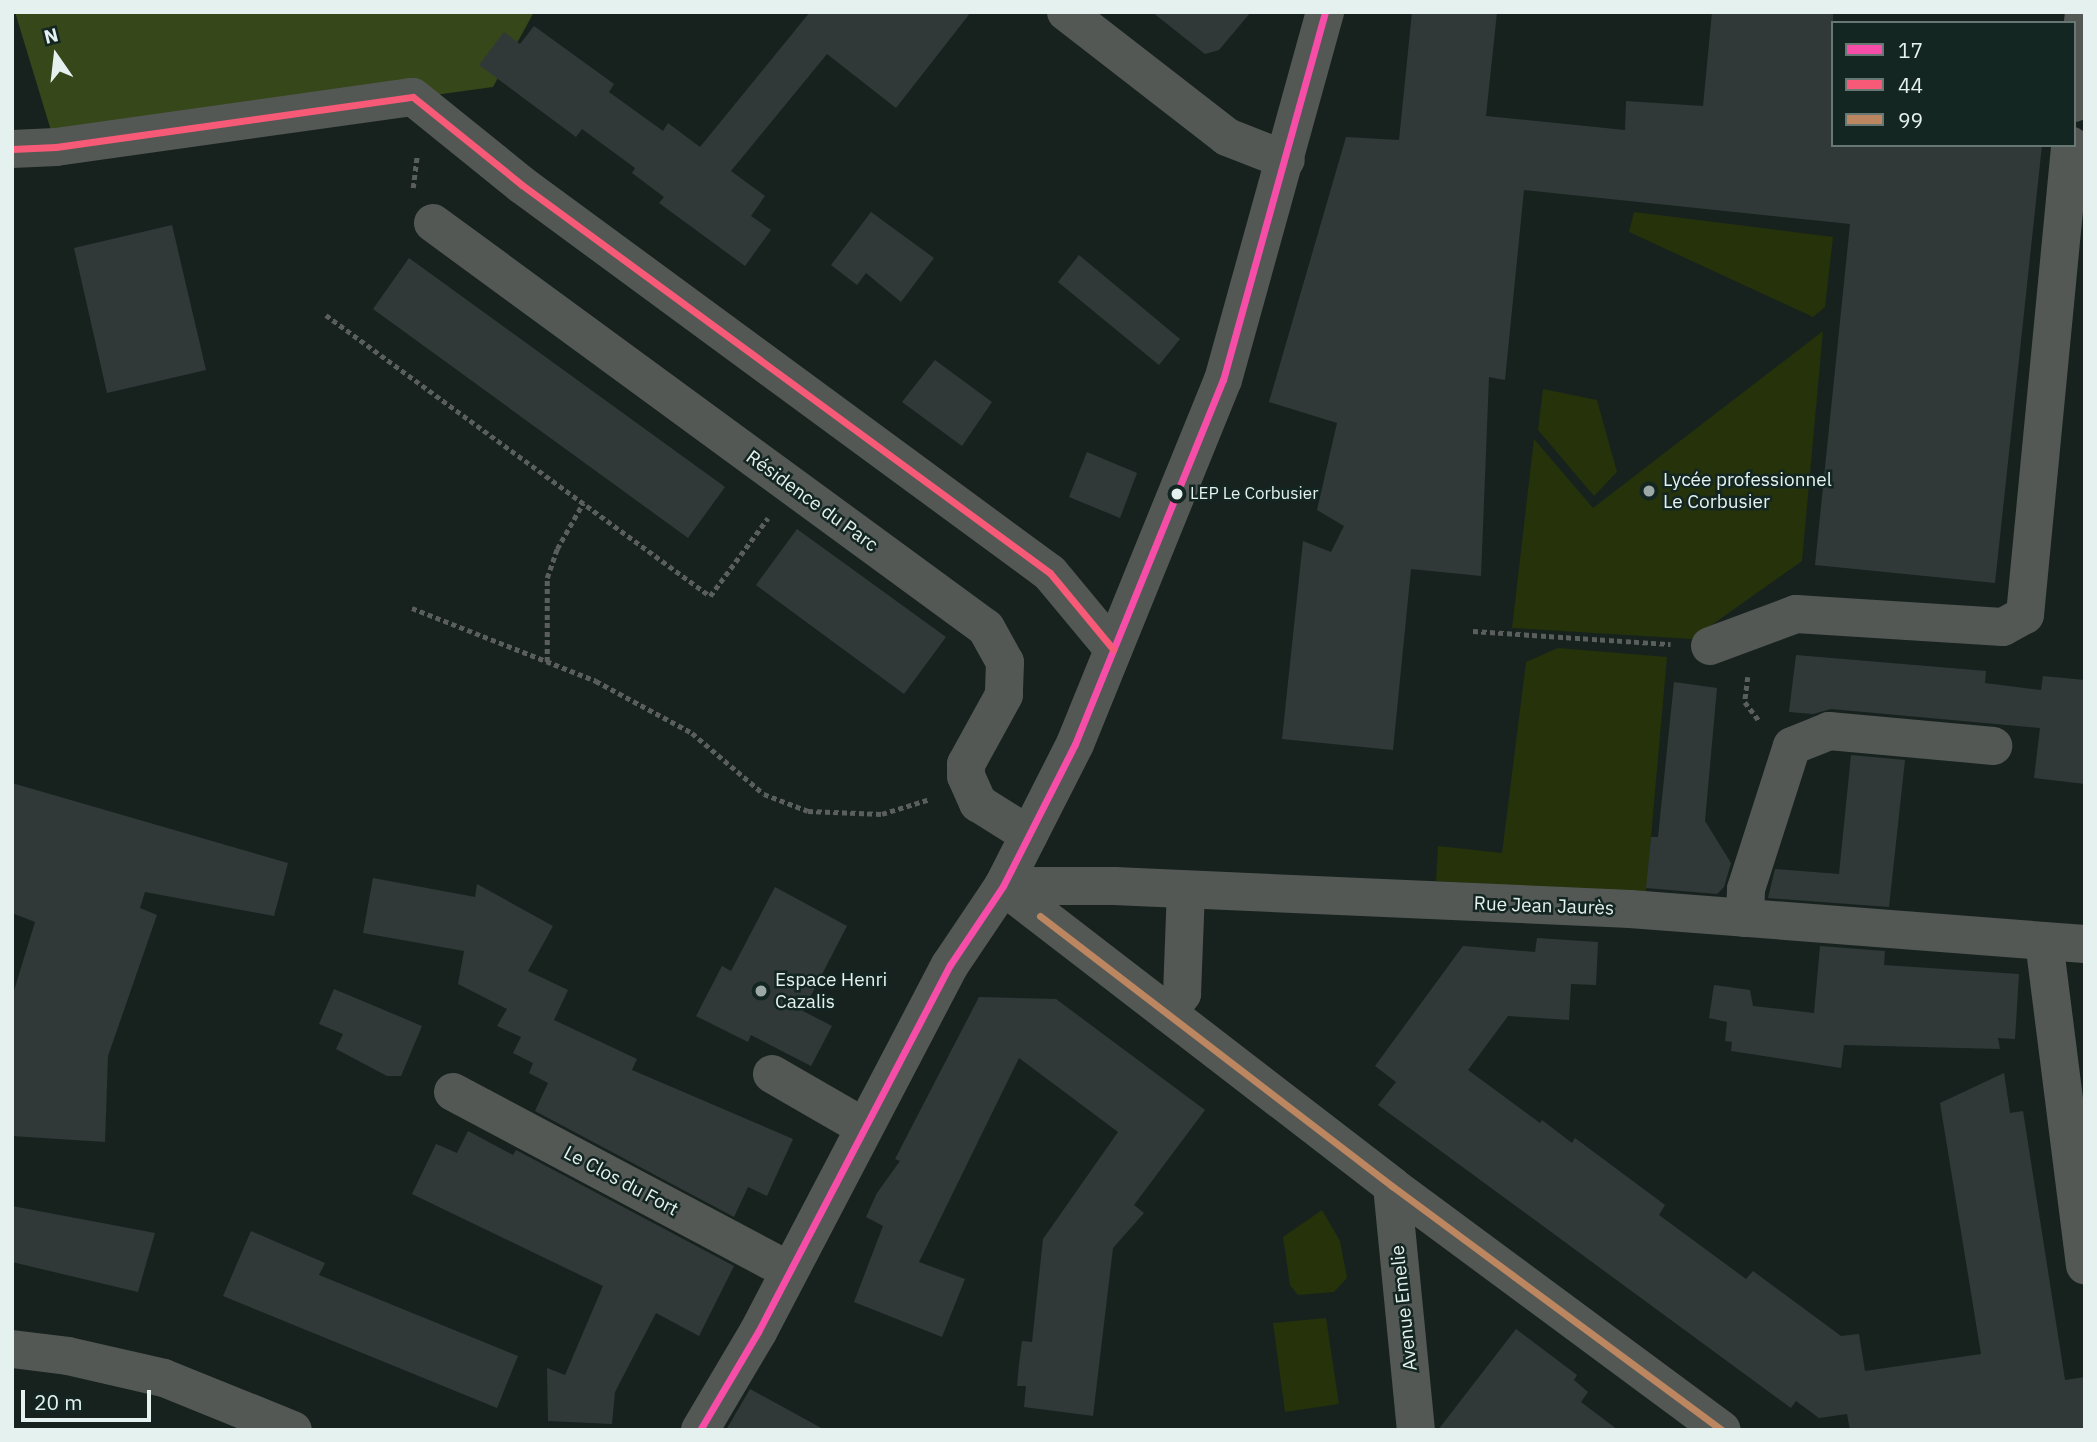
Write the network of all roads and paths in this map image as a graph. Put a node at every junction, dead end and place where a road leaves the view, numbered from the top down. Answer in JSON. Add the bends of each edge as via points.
{"nodes":[{"id":1,"x":1066,"y":12,"type":"edge"},
{"id":2,"x":1325,"y":12,"type":"edge"},
{"id":3,"x":2084,"y":12,"type":"edge"},
{"id":4,"x":2076,"y":85,"type":"edge"},
{"id":5,"x":428,"y":109,"type":"junction"},
{"id":6,"x":2070,"y":147,"type":"edge"},
{"id":7,"x":12,"y":149,"type":"edge"},
{"id":8,"x":1286,"y":160,"type":"junction"},
{"id":9,"x":433,"y":223,"type":"joint"},
{"id":10,"x":326,"y":315,"type":"dead end"},
{"id":11,"x":792,"y":486,"type":"junction"},
{"id":12,"x":583,"y":503,"type":"junction"},
{"id":13,"x":412,"y":608,"type":"dead end"},
{"id":14,"x":1473,"y":631,"type":"dead end"},
{"id":15,"x":1710,"y":646,"type":"joint"},
{"id":16,"x":1113,"y":649,"type":"junction"},
{"id":17,"x":547,"y":662,"type":"junction"},
{"id":18,"x":1748,"y":670,"type":"dead end"},
{"id":19,"x":1745,"y":702,"type":"dead end"},
{"id":20,"x":1993,"y":746,"type":"dead end"},
{"id":21,"x":968,"y":786,"type":"junction"},
{"id":22,"x":1030,"y":835,"type":"junction"},
{"id":23,"x":1003,"y":886,"type":"junction"},
{"id":24,"x":1186,"y":890,"type":"junction"},
{"id":25,"x":1745,"y":918,"type":"junction"},
{"id":26,"x":2044,"y":941,"type":"junction"},
{"id":27,"x":2085,"y":944,"type":"edge"},
{"id":28,"x":1168,"y":1013,"type":"junction"},
{"id":29,"x":772,"y":1074,"type":"dead end"},
{"id":30,"x":453,"y":1092,"type":"dead end"},
{"id":31,"x":862,"y":1126,"type":"junction"},
{"id":32,"x":1392,"y":1186,"type":"junction"},
{"id":33,"x":2085,"y":1265,"type":"edge"},
{"id":34,"x":789,"y":1271,"type":"junction"},
{"id":35,"x":12,"y":1349,"type":"edge"},
{"id":36,"x":293,"y":1430,"type":"edge"},
{"id":37,"x":700,"y":1430,"type":"edge"},
{"id":38,"x":1416,"y":1430,"type":"edge"},
{"id":39,"x":1722,"y":1430,"type":"edge"}],
"edges":[{"from":1,"to":8,"type":"street","via":[[1227,137]]},
{"from":2,"to":8,"type":"street"},
{"from":3,"to":4,"type":"street"},
{"from":5,"to":7,"type":"street","via":[[414,97],[56,147]]},
{"from":5,"to":9,"type":"path","via":[[412,198]]},
{"from":5,"to":16,"type":"street","via":[[522,185],[1050,573]]},
{"from":6,"to":15,"type":"street","via":[[2025,615],[2003,627],[1796,614]]},
{"from":8,"to":16,"type":"street","via":[[1223,380]]},
{"from":9,"to":11,"type":"street","name":"Résidence du Parc"},
{"from":10,"to":12,"type":"path"},
{"from":11,"to":12,"type":"path","via":[[710,596]]},
{"from":11,"to":21,"type":"street","name":"Résidence du Parc","via":[[986,628],[998,644],[1005,662],[1004,695],[966,764]]},
{"from":12,"to":17,"type":"path","via":[[557,549],[547,578]]},
{"from":13,"to":17,"type":"path"},
{"from":14,"to":15,"type":"path"},
{"from":16,"to":22,"type":"street","via":[[1075,744]]},
{"from":17,"to":21,"type":"path","via":[[596,681],[692,733],[764,794],[807,811],[882,814]]},
{"from":18,"to":19,"type":"path"},
{"from":20,"to":25,"type":"street","via":[[1829,731],[1792,746],[1745,889]]},
{"from":21,"to":22,"type":"street","via":[[978,803]]},
{"from":22,"to":23,"type":"street"},
{"from":23,"to":24,"type":"street","name":"Rue Jean Jaurès"},
{"from":23,"to":28,"type":"street"},
{"from":23,"to":31,"type":"street","via":[[950,965]]},
{"from":24,"to":25,"type":"street","name":"Rue Jean Jaurès"},
{"from":24,"to":28,"type":"street","via":[[1182,994]]},
{"from":25,"to":26,"type":"street","name":"Rue Jean Jaurès"},
{"from":26,"to":27,"type":"street","name":"Rue Jean Jaurès"},
{"from":26,"to":33,"type":"street"},
{"from":28,"to":32,"type":"street"},
{"from":29,"to":31,"type":"street"},
{"from":30,"to":34,"type":"street","name":"Le Clos du Fort"},
{"from":31,"to":34,"type":"street"},
{"from":32,"to":38,"type":"street","name":"Avenue Emelie"},
{"from":32,"to":39,"type":"street"},
{"from":34,"to":37,"type":"street"},
{"from":35,"to":36,"type":"street","via":[[68,1356],[164,1378]]}]}
